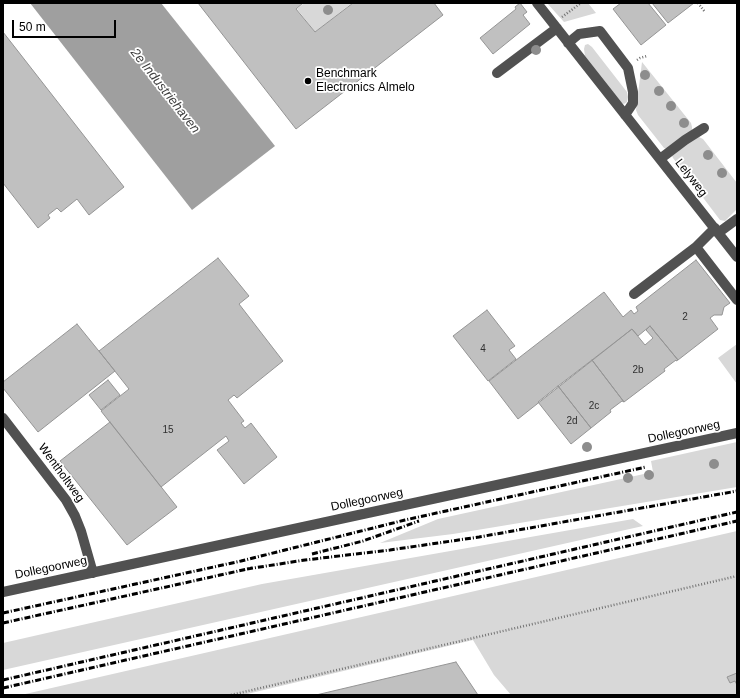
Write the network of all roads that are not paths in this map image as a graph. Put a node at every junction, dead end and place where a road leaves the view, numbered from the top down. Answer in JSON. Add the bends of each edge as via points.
{"nodes":[{"id":1,"x":537,"y":3,"type":"edge"},
{"id":2,"x":555,"y":26,"type":"junction"},
{"id":3,"x":568,"y":43,"type":"junction"},
{"id":4,"x":497,"y":73,"type":"dead end"},
{"id":5,"x":625,"y":114,"type":"junction"},
{"id":6,"x":704,"y":128,"type":"dead end"},
{"id":7,"x":660,"y":159,"type":"junction"},
{"id":8,"x":737,"y":219,"type":"edge"},
{"id":9,"x":717,"y":231,"type":"junction"},
{"id":10,"x":696,"y":247,"type":"junction"},
{"id":11,"x":737,"y":258,"type":"edge"},
{"id":12,"x":634,"y":294,"type":"dead end"},
{"id":13,"x":737,"y":300,"type":"edge"},
{"id":14,"x":3,"y":418,"type":"edge"},
{"id":15,"x":737,"y":434,"type":"edge"},
{"id":16,"x":92,"y":573,"type":"junction"},
{"id":17,"x":3,"y":592,"type":"edge"}],
"edges":[{"from":1,"to":2,"type":"street","name":"Lelyweg"},
{"from":2,"to":3,"type":"street","name":"Lelyweg"},
{"from":2,"to":4,"type":"street"},
{"from":3,"to":5,"type":"street","name":"Lelyweg"},
{"from":3,"to":5,"type":"street","via":[[579,34],[600,31],[628,68],[633,92],[632,103]]},
{"from":5,"to":7,"type":"street","name":"Lelyweg"},
{"from":6,"to":7,"type":"street"},
{"from":7,"to":9,"type":"street","name":"Lelyweg"},
{"from":8,"to":9,"type":"street"},
{"from":9,"to":10,"type":"street"},
{"from":9,"to":11,"type":"street","name":"Lelyweg"},
{"from":10,"to":12,"type":"street"},
{"from":10,"to":13,"type":"street"},
{"from":14,"to":16,"type":"street","name":"Wentholtweg","via":[[66,500],[81,531]]},
{"from":15,"to":16,"type":"street","name":"Dollegoorweg"},
{"from":16,"to":17,"type":"street","name":"Dollegoorweg"}]}
